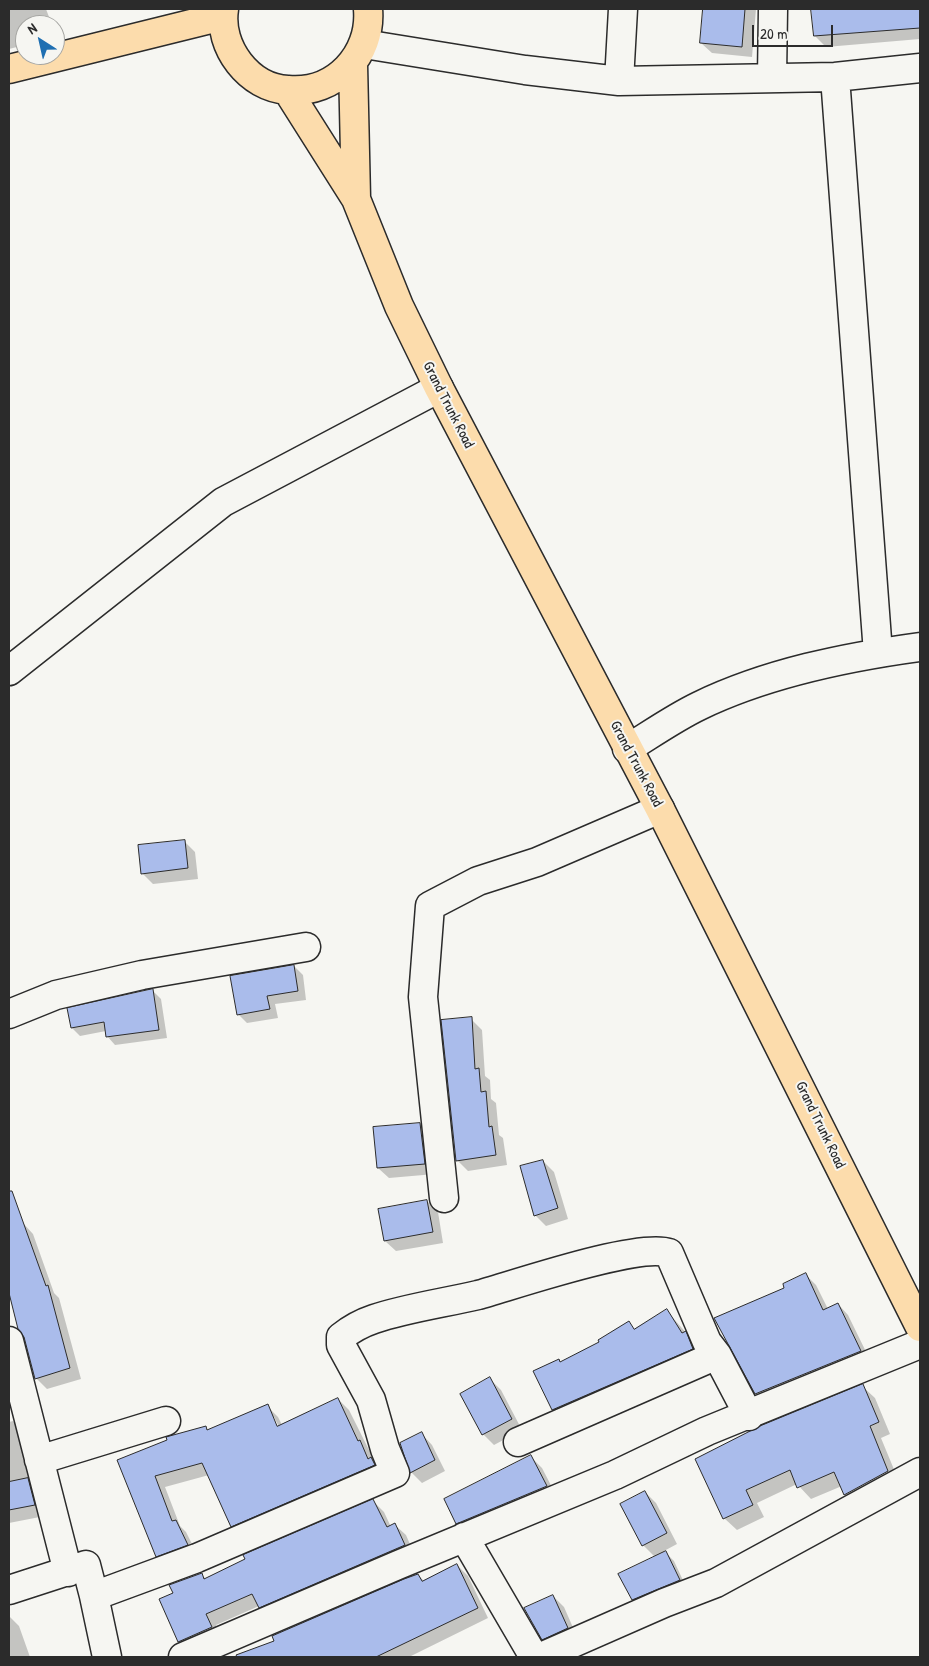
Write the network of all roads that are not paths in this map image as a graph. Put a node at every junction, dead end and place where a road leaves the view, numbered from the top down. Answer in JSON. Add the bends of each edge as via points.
{"nodes":[{"id":1,"x":368,"y":9,"type":"edge"},
{"id":2,"x":623,"y":9,"type":"edge"},
{"id":3,"x":773,"y":9,"type":"edge"},
{"id":4,"x":223,"y":12,"type":"edge"},
{"id":5,"x":358,"y":54,"type":"junction"},
{"id":6,"x":920,"y":68,"type":"edge"},
{"id":7,"x":9,"y":69,"type":"edge"},
{"id":8,"x":772,"y":77,"type":"junction"},
{"id":9,"x":835,"y":77,"type":"junction"},
{"id":10,"x":618,"y":81,"type":"junction"},
{"id":11,"x":287,"y":90,"type":"junction"},
{"id":12,"x":356,"y":199,"type":"junction"},
{"id":13,"x":439,"y":388,"type":"junction"},
{"id":14,"x":920,"y":647,"type":"edge"},
{"id":15,"x":878,"y":653,"type":"junction"},
{"id":16,"x":9,"y":671,"type":"edge"},
{"id":17,"x":627,"y":749,"type":"junction"},
{"id":18,"x":660,"y":809,"type":"junction"},
{"id":19,"x":306,"y":947,"type":"dead end"},
{"id":20,"x":9,"y":1014,"type":"edge"},
{"id":21,"x":444,"y":1198,"type":"dead end"},
{"id":22,"x":920,"y":1328,"type":"edge"},
{"id":23,"x":9,"y":1341,"type":"edge"},
{"id":24,"x":920,"y":1344,"type":"edge"},
{"id":25,"x":717,"y":1355,"type":"junction"},
{"id":26,"x":749,"y":1416,"type":"junction"},
{"id":27,"x":166,"y":1421,"type":"dead end"},
{"id":28,"x":518,"y":1442,"type":"dead end"},
{"id":29,"x":39,"y":1460,"type":"junction"},
{"id":30,"x":920,"y":1472,"type":"edge"},
{"id":31,"x":464,"y":1537,"type":"junction"},
{"id":32,"x":68,"y":1572,"type":"junction"},
{"id":33,"x":9,"y":1590,"type":"edge"},
{"id":34,"x":94,"y":1596,"type":"junction"},
{"id":35,"x":107,"y":1657,"type":"edge"},
{"id":36,"x":183,"y":1657,"type":"edge"},
{"id":37,"x":534,"y":1657,"type":"edge"},
{"id":38,"x":541,"y":1657,"type":"edge"}],
"edges":[{"from":1,"to":5,"type":"main road","name":"Grand Trunk Road","via":[[370,23]]},
{"from":2,"to":10,"type":"street"},
{"from":3,"to":8,"type":"street"},
{"from":4,"to":7,"type":"main road"},
{"from":4,"to":11,"type":"main road","via":[[225,38],[234,57],[248,73],[266,85]]},
{"from":5,"to":10,"type":"street"},
{"from":5,"to":11,"type":"main road","via":[[334,80],[312,89]]},
{"from":5,"to":12,"type":"main road","name":"Grand Trunk Road"},
{"from":6,"to":9,"type":"street"},
{"from":8,"to":9,"type":"street"},
{"from":8,"to":10,"type":"street"},
{"from":9,"to":15,"type":"street"},
{"from":11,"to":12,"type":"main road","name":"Grand Trunk Road"},
{"from":12,"to":13,"type":"main road","name":"Grand Trunk Road","via":[[399,306]]},
{"from":13,"to":16,"type":"street","via":[[223,502]]},
{"from":13,"to":17,"type":"main road","name":"Grand Trunk Road"},
{"from":14,"to":15,"type":"street"},
{"from":15,"to":17,"type":"street","via":[[747,686],[698,706]]},
{"from":17,"to":18,"type":"main road","name":"Grand Trunk Road"},
{"from":18,"to":21,"type":"street","via":[[537,862],[478,881],[430,906],[423,997]]},
{"from":18,"to":22,"type":"main road","name":"Grand Trunk Road"},
{"from":19,"to":20,"type":"street","via":[[142,975],[56,995]]},
{"from":23,"to":29,"type":"street"},
{"from":24,"to":26,"type":"street"},
{"from":25,"to":26,"type":"street"},
{"from":25,"to":28,"type":"street"},
{"from":25,"to":34,"type":"street","via":[[707,1342],[669,1254],[660,1250],[588,1264],[374,1319],[341,1337],[341,1345],[372,1400],[395,1473],[215,1550]]},
{"from":26,"to":31,"type":"street","via":[[707,1431],[615,1475]]},
{"from":27,"to":29,"type":"street"},
{"from":29,"to":32,"type":"street"},
{"from":30,"to":38,"type":"street","via":[[716,1583]]},
{"from":31,"to":36,"type":"street"},
{"from":31,"to":37,"type":"street"},
{"from":32,"to":33,"type":"street"},
{"from":32,"to":34,"type":"street","via":[[86,1565]]},
{"from":34,"to":35,"type":"street"}]}
